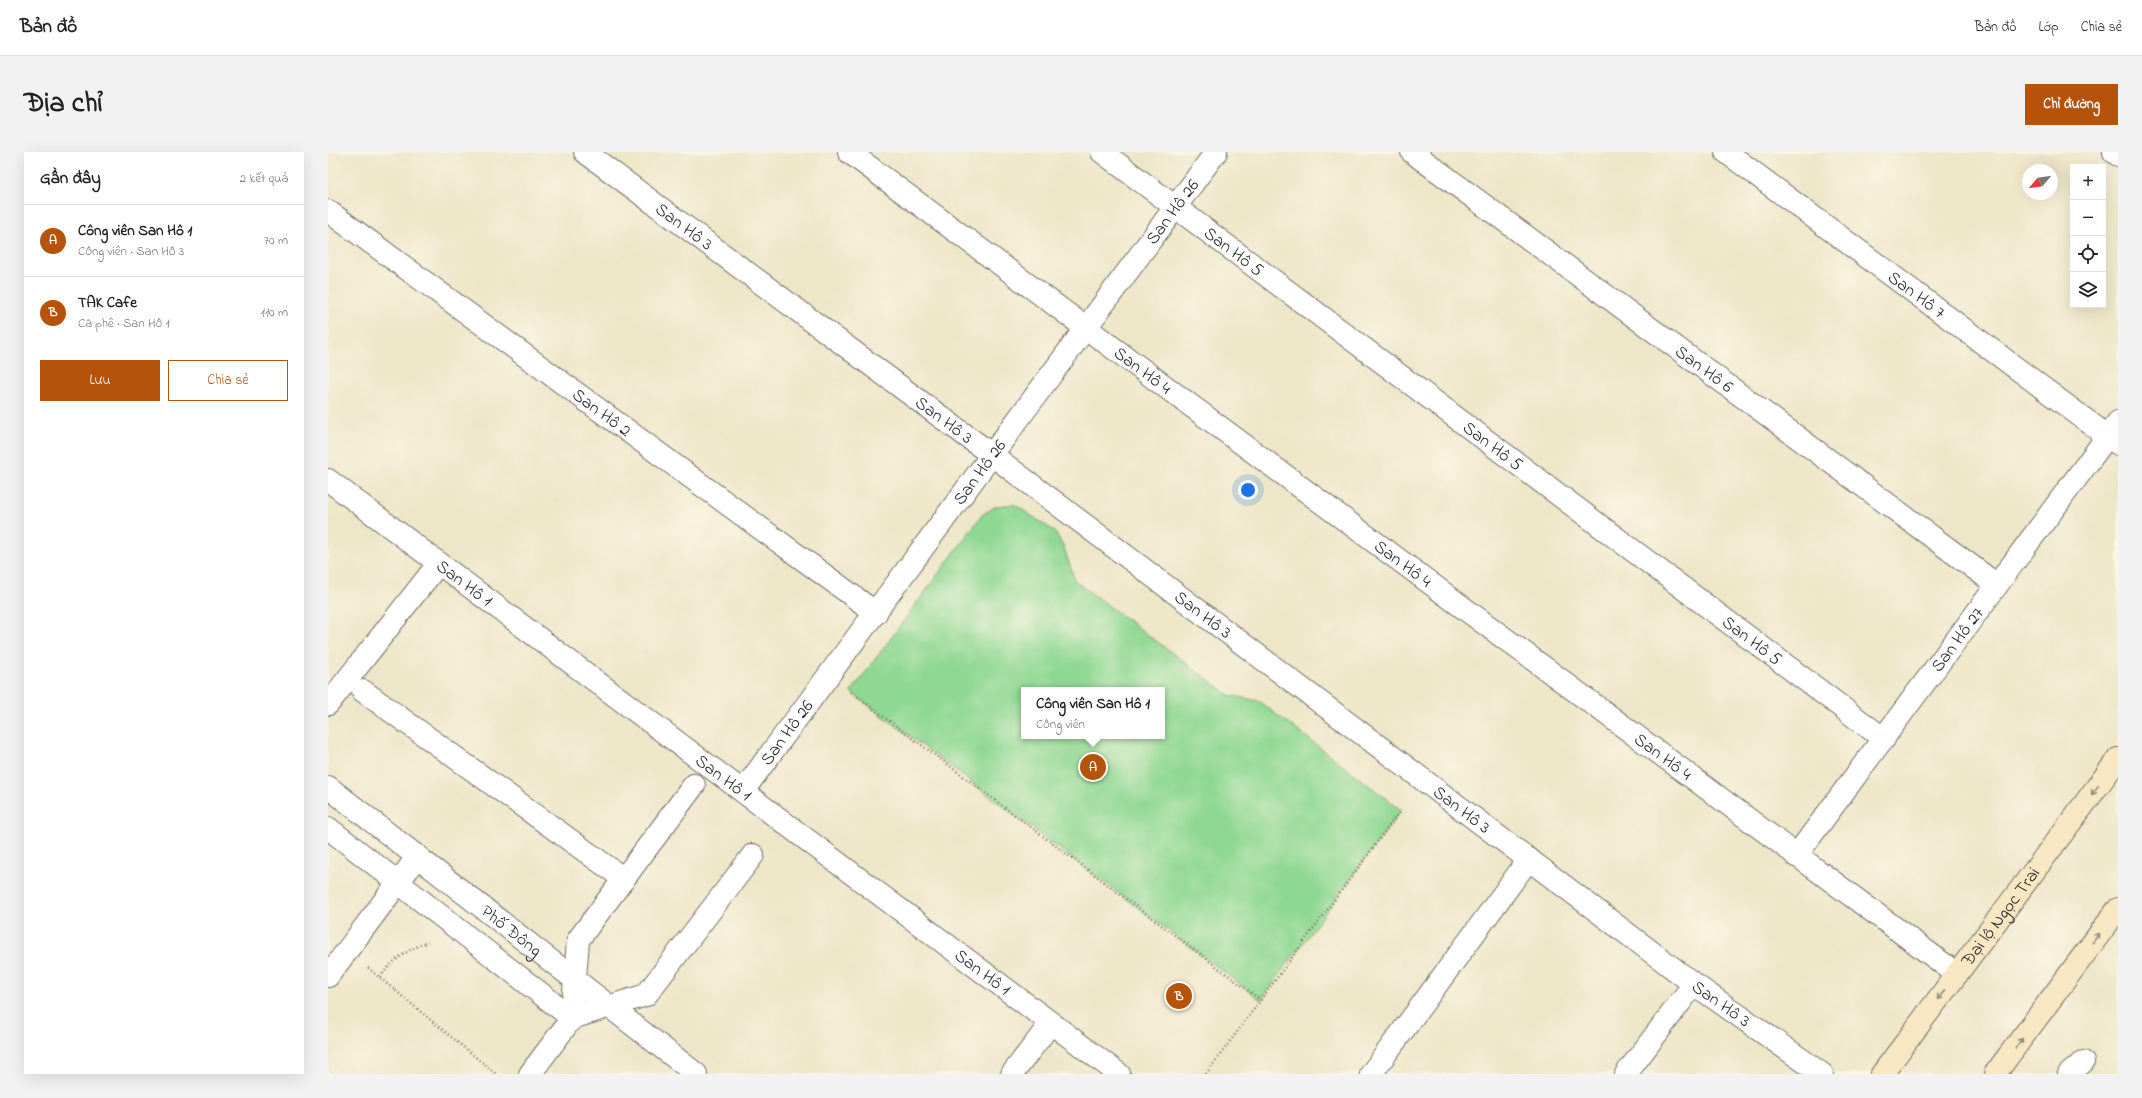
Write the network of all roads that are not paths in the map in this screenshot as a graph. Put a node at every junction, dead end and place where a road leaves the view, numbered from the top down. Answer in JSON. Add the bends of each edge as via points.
{"nodes":[{"id":1,"x":585,"y":152,"type":"edge"},
{"id":2,"x":849,"y":152,"type":"edge"},
{"id":3,"x":1102,"y":152,"type":"edge"},
{"id":4,"x":1216,"y":152,"type":"edge"},
{"id":5,"x":1412,"y":152,"type":"edge"},
{"id":6,"x":1726,"y":152,"type":"edge"},
{"id":7,"x":2114,"y":152,"type":"edge"},
{"id":8,"x":2118,"y":155,"type":"edge"},
{"id":9,"x":1176,"y":206,"type":"junction"},
{"id":10,"x":328,"y":211,"type":"edge"},
{"id":11,"x":1086,"y":328,"type":"junction"},
{"id":12,"x":2114,"y":434,"type":"edge"},
{"id":13,"x":992,"y":455,"type":"junction"},
{"id":14,"x":328,"y":480,"type":"edge"},
{"id":15,"x":439,"y":563,"type":"junction"},
{"id":16,"x":1997,"y":585,"type":"junction"},
{"id":17,"x":876,"y":613,"type":"junction"},
{"id":18,"x":363,"y":691,"type":"dead end"},
{"id":19,"x":328,"y":704,"type":"edge"},
{"id":20,"x":1884,"y":739,"type":"junction"},
{"id":21,"x":2118,"y":759,"type":"edge"},
{"id":22,"x":694,"y":785,"type":"dead end"},
{"id":23,"x":328,"y":787,"type":"edge"},
{"id":24,"x":743,"y":791,"type":"junction"},
{"id":25,"x":328,"y":828,"type":"edge"},
{"id":26,"x":418,"y":856,"type":"junction"},
{"id":27,"x":753,"y":856,"type":"dead end"},
{"id":28,"x":1796,"y":856,"type":"junction"},
{"id":29,"x":1529,"y":859,"type":"junction"},
{"id":30,"x":624,"y":879,"type":"junction"},
{"id":31,"x":398,"y":884,"type":"junction"},
{"id":32,"x":2118,"y":909,"type":"edge"},
{"id":33,"x":1957,"y":974,"type":"junction"},
{"id":34,"x":328,"y":976,"type":"edge"},
{"id":35,"x":575,"y":980,"type":"junction"},
{"id":36,"x":1694,"y":984,"type":"junction"},
{"id":37,"x":610,"y":1006,"type":"junction"},
{"id":38,"x":572,"y":1018,"type":"junction"},
{"id":39,"x":1051,"y":1023,"type":"junction"},
{"id":40,"x":530,"y":1074,"type":"edge"},
{"id":41,"x":696,"y":1074,"type":"edge"},
{"id":42,"x":1012,"y":1074,"type":"edge"},
{"id":43,"x":1119,"y":1074,"type":"edge"},
{"id":44,"x":1371,"y":1074,"type":"edge"},
{"id":45,"x":1626,"y":1074,"type":"edge"},
{"id":46,"x":1822,"y":1074,"type":"edge"},
{"id":47,"x":1882,"y":1074,"type":"edge"},
{"id":48,"x":1995,"y":1074,"type":"edge"}],
"edges":[{"from":1,"to":13,"type":"street","name":"San Hô 3"},
{"from":2,"to":11,"type":"street","name":"San Hô 4"},
{"from":3,"to":9,"type":"street","name":"San Hô 5"},
{"from":4,"to":9,"type":"street","name":"San Hô 26"},
{"from":5,"to":16,"type":"street","name":"San Hô 6"},
{"from":6,"to":12,"type":"street","name":"San Hô 7"},
{"from":7,"to":8,"type":"street"},
{"from":9,"to":11,"type":"street","name":"San Hô 26"},
{"from":9,"to":20,"type":"street","name":"San Hô 5"},
{"from":10,"to":17,"type":"street","name":"San Hô 2"},
{"from":11,"to":13,"type":"street","name":"San Hô 26"},
{"from":11,"to":28,"type":"street","name":"San Hô 4"},
{"from":12,"to":16,"type":"street","name":"San Hô 27"},
{"from":13,"to":17,"type":"street","name":"San Hô 26"},
{"from":13,"to":29,"type":"street","name":"San Hô 3"},
{"from":14,"to":15,"type":"street","name":"San Hô 1"},
{"from":15,"to":19,"type":"street"},
{"from":15,"to":24,"type":"street","name":"San Hô 1"},
{"from":16,"to":20,"type":"street","name":"San Hô 27"},
{"from":17,"to":24,"type":"street","name":"San Hô 26"},
{"from":18,"to":30,"type":"street"},
{"from":20,"to":28,"type":"street","name":"San Hô 27"},
{"from":21,"to":33,"type":"main road","name":"Đại lộ Ngọc Trai","one_way":true},
{"from":22,"to":30,"type":"street"},
{"from":23,"to":26,"type":"street","name":"Phố Đông"},
{"from":24,"to":39,"type":"street","name":"San Hô 1"},
{"from":25,"to":31,"type":"street"},
{"from":26,"to":31,"type":"street"},
{"from":26,"to":35,"type":"street","name":"Phố Đông"},
{"from":27,"to":37,"type":"street","via":[[646,995]]},
{"from":28,"to":33,"type":"street","name":"San Hô 4"},
{"from":29,"to":36,"type":"street","name":"San Hô 3"},
{"from":29,"to":44,"type":"street"},
{"from":30,"to":35,"type":"street","via":[[578,940]]},
{"from":31,"to":34,"type":"street"},
{"from":31,"to":38,"type":"street"},
{"from":48,"to":32,"type":"main road","one_way":true},
{"from":33,"to":47,"type":"main road","name":"Đại lộ Ngọc Trai","one_way":true},
{"from":35,"to":37,"type":"street","name":"Phố Đông"},
{"from":35,"to":38,"type":"street"},
{"from":36,"to":45,"type":"street"},
{"from":36,"to":46,"type":"street","name":"San Hô 3"},
{"from":37,"to":38,"type":"street"},
{"from":37,"to":41,"type":"street","name":"Phố Đông"},
{"from":38,"to":40,"type":"street"},
{"from":39,"to":42,"type":"street"},
{"from":39,"to":43,"type":"street","name":"San Hô 1"}]}
